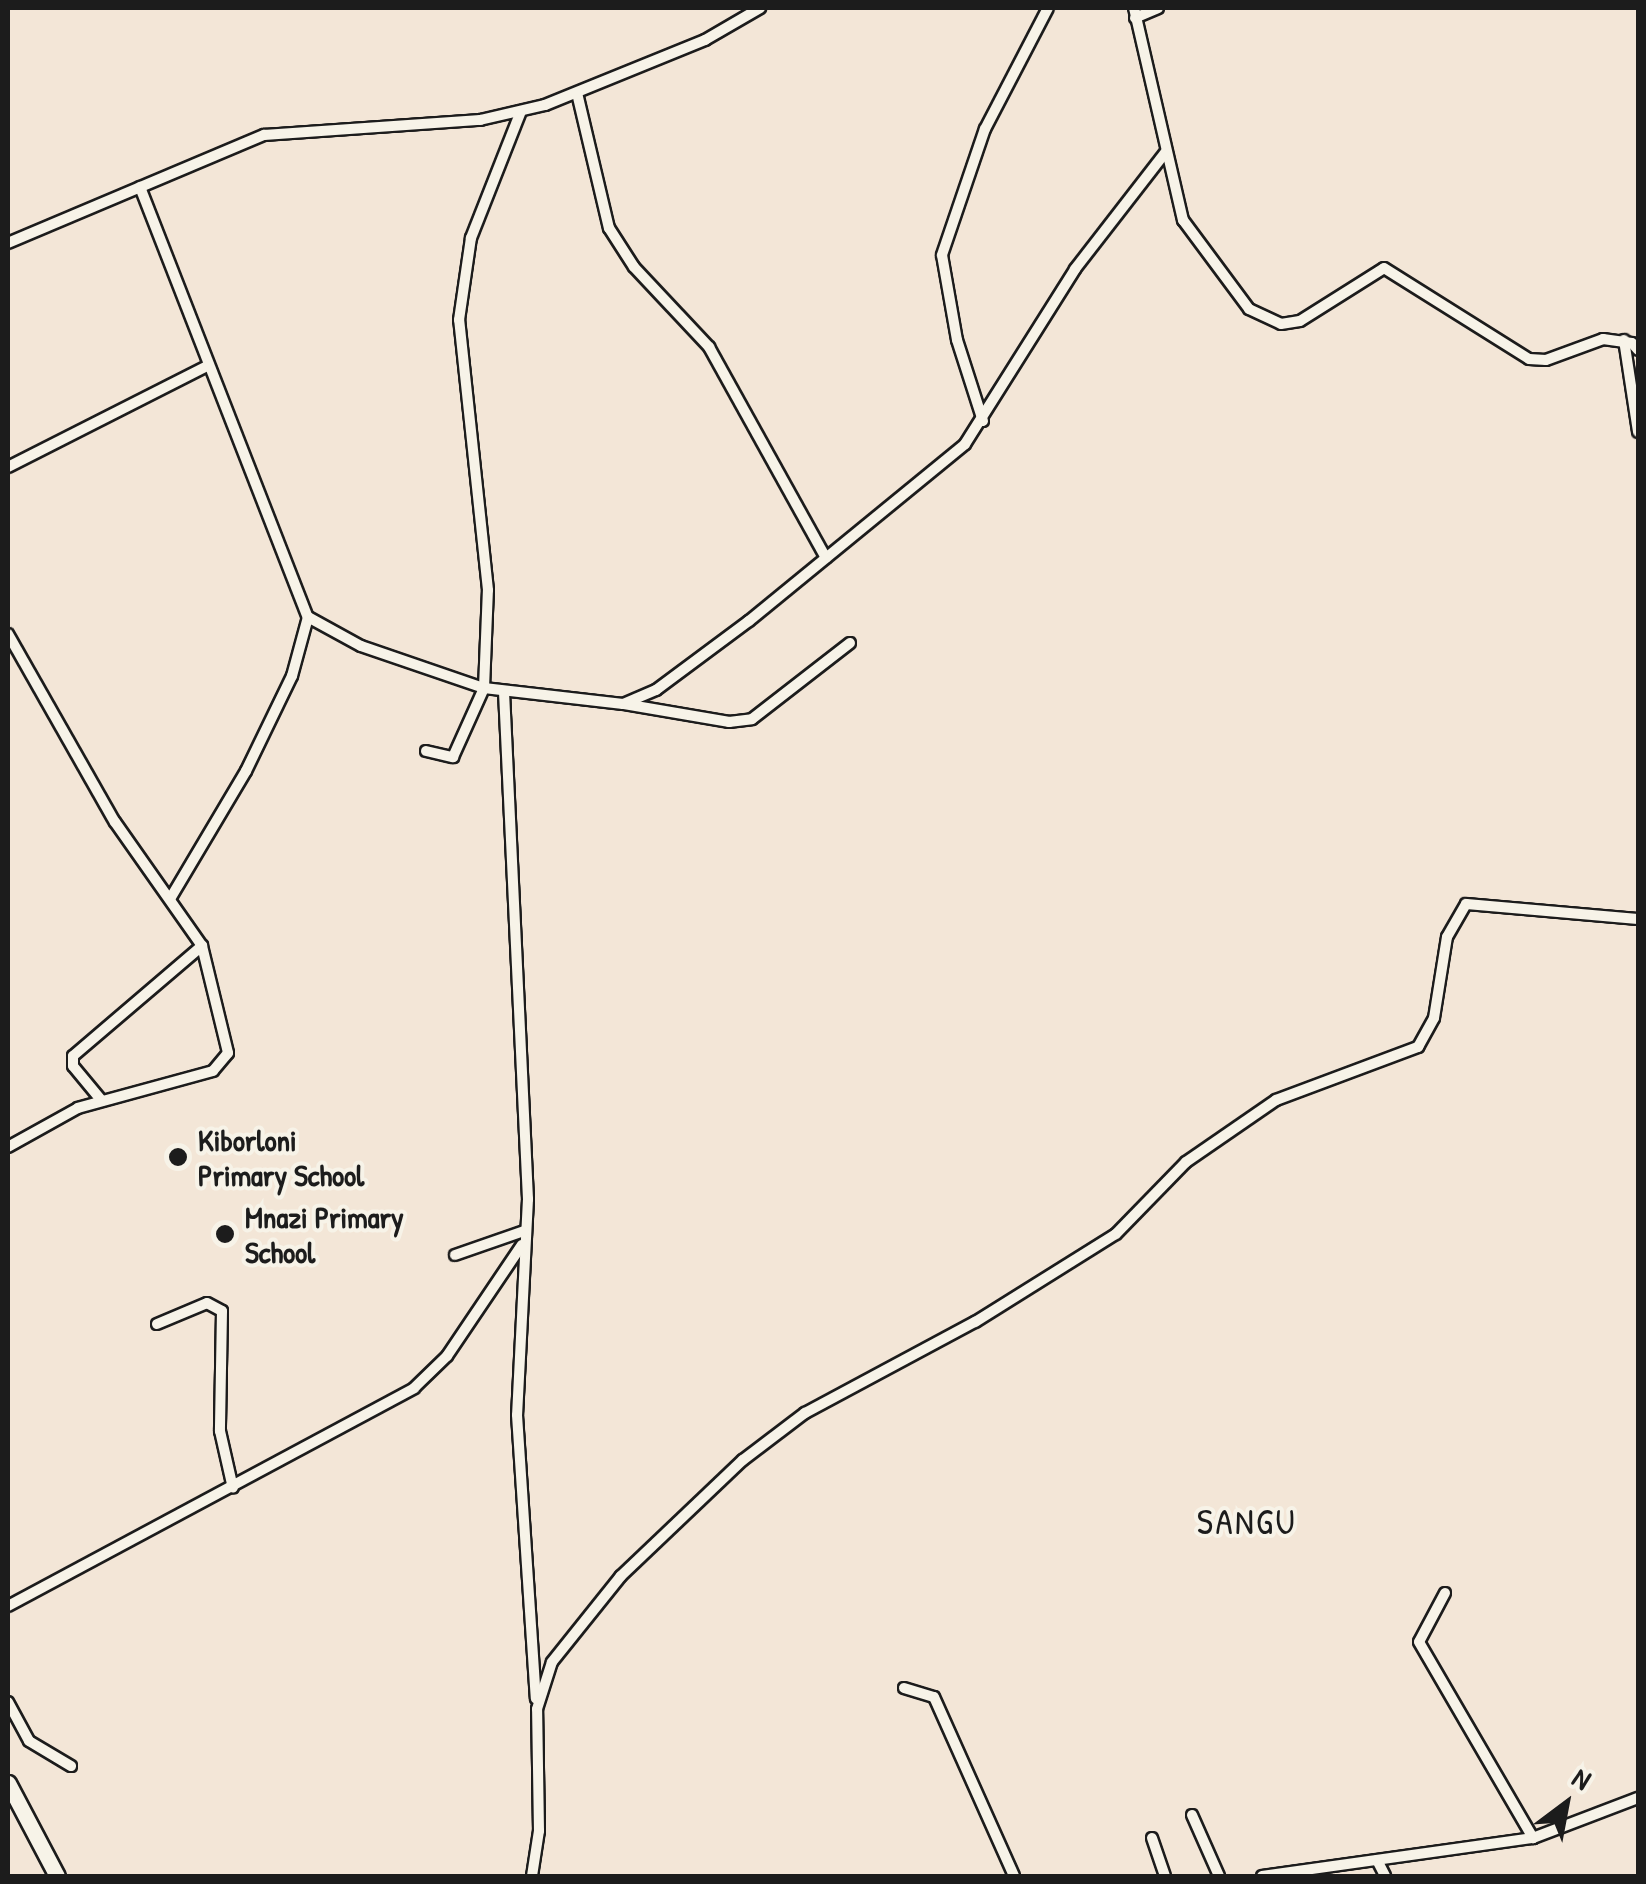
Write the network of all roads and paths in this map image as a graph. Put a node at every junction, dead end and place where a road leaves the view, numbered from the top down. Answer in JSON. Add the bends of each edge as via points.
{"nodes":[{"id":1,"x":760,"y":8,"type":"edge"},
{"id":2,"x":1048,"y":8,"type":"edge"},
{"id":3,"x":1158,"y":8,"type":"edge"},
{"id":4,"x":1134,"y":13,"type":"edge"},
{"id":5,"x":577,"y":93,"type":"junction"},
{"id":6,"x":521,"y":111,"type":"junction"},
{"id":7,"x":1164,"y":153,"type":"junction"},
{"id":8,"x":140,"y":186,"type":"junction"},
{"id":9,"x":8,"y":243,"type":"edge"},
{"id":10,"x":1624,"y":340,"type":"junction"},
{"id":11,"x":1638,"y":350,"type":"edge"},
{"id":12,"x":207,"y":366,"type":"junction"},
{"id":13,"x":983,"y":422,"type":"junction"},
{"id":14,"x":1638,"y":432,"type":"edge"},
{"id":15,"x":8,"y":467,"type":"edge"},
{"id":16,"x":826,"y":558,"type":"junction"},
{"id":17,"x":308,"y":616,"type":"junction"},
{"id":18,"x":8,"y":634,"type":"edge"},
{"id":19,"x":850,"y":643,"type":"dead end"},
{"id":20,"x":484,"y":688,"type":"junction"},
{"id":21,"x":504,"y":692,"type":"junction"},
{"id":22,"x":623,"y":704,"type":"junction"},
{"id":23,"x":426,"y":751,"type":"dead end"},
{"id":24,"x":170,"y":899,"type":"junction"},
{"id":25,"x":1638,"y":920,"type":"edge"},
{"id":26,"x":202,"y":946,"type":"junction"},
{"id":27,"x":102,"y":1101,"type":"junction"},
{"id":28,"x":8,"y":1148,"type":"edge"},
{"id":29,"x":524,"y":1231,"type":"junction"},
{"id":30,"x":522,"y":1244,"type":"junction"},
{"id":31,"x":454,"y":1255,"type":"dead end"},
{"id":32,"x":158,"y":1324,"type":"dead end"},
{"id":33,"x":233,"y":1488,"type":"junction"},
{"id":34,"x":1445,"y":1593,"type":"dead end"},
{"id":35,"x":8,"y":1606,"type":"edge"},
{"id":36,"x":904,"y":1688,"type":"dead end"},
{"id":37,"x":8,"y":1702,"type":"edge"},
{"id":38,"x":537,"y":1709,"type":"junction"},
{"id":39,"x":71,"y":1766,"type":"dead end"},
{"id":40,"x":8,"y":1783,"type":"edge"},
{"id":41,"x":1638,"y":1798,"type":"edge"},
{"id":42,"x":1192,"y":1815,"type":"dead end"},
{"id":43,"x":1152,"y":1838,"type":"dead end"},
{"id":44,"x":1533,"y":1838,"type":"junction"},
{"id":45,"x":1377,"y":1860,"type":"junction"},
{"id":46,"x":1352,"y":1864,"type":"junction"},
{"id":47,"x":57,"y":1876,"type":"edge"},
{"id":48,"x":532,"y":1876,"type":"edge"},
{"id":49,"x":1014,"y":1876,"type":"edge"},
{"id":50,"x":1164,"y":1876,"type":"edge"},
{"id":51,"x":1219,"y":1876,"type":"edge"},
{"id":52,"x":1262,"y":1876,"type":"edge"},
{"id":53,"x":1352,"y":1876,"type":"edge"},
{"id":54,"x":1385,"y":1876,"type":"edge"}],
"edges":[{"from":1,"to":5,"type":"street","via":[[705,40]]},
{"from":2,"to":13,"type":"street","via":[[986,129],[942,255],[957,340]]},
{"from":3,"to":4,"type":"street"},
{"from":4,"to":7,"type":"street"},
{"from":5,"to":6,"type":"street"},
{"from":5,"to":16,"type":"street","via":[[609,228],[634,267],[709,348]]},
{"from":6,"to":8,"type":"street","via":[[480,120],[264,135]]},
{"from":6,"to":20,"type":"street","via":[[471,238],[458,320],[488,590]]},
{"from":7,"to":10,"type":"street","via":[[1183,220],[1231,288],[1266,320],[1300,321],[1384,268],[1529,359]]},
{"from":7,"to":13,"type":"street","via":[[1025,342]]},
{"from":8,"to":9,"type":"street"},
{"from":8,"to":12,"type":"street"},
{"from":10,"to":11,"type":"street"},
{"from":10,"to":14,"type":"street"},
{"from":12,"to":15,"type":"street"},
{"from":12,"to":17,"type":"street"},
{"from":13,"to":16,"type":"street"},
{"from":16,"to":22,"type":"street","via":[[656,690]]},
{"from":17,"to":20,"type":"street","via":[[362,646]]},
{"from":17,"to":24,"type":"street","via":[[292,676],[246,771]]},
{"from":18,"to":24,"type":"street","via":[[115,822]]},
{"from":19,"to":22,"type":"street","via":[[752,719],[730,722]]},
{"from":20,"to":21,"type":"street"},
{"from":20,"to":23,"type":"street","via":[[452,757]]},
{"from":21,"to":22,"type":"street"},
{"from":21,"to":29,"type":"street","via":[[524,1026]]},
{"from":24,"to":26,"type":"street"},
{"from":25,"to":38,"type":"street","via":[[1466,904],[1447,936],[1431,1030],[1418,1047],[1276,1100],[1176,1171],[1116,1234],[789,1425],[698,1500],[570,1633],[544,1680]]},
{"from":26,"to":27,"type":"street","via":[[73,1056],[73,1066]]},
{"from":26,"to":27,"type":"street","via":[[227,1031],[225,1061],[204,1074]]},
{"from":27,"to":28,"type":"street"},
{"from":29,"to":30,"type":"street"},
{"from":29,"to":31,"type":"street"},
{"from":30,"to":33,"type":"street","via":[[447,1356],[414,1388]]},
{"from":30,"to":38,"type":"street","via":[[525,1346],[517,1415]]},
{"from":32,"to":33,"type":"street","via":[[207,1304],[222,1311],[220,1431]]},
{"from":33,"to":35,"type":"street"},
{"from":34,"to":44,"type":"street","via":[[1419,1642]]},
{"from":36,"to":49,"type":"street","via":[[934,1697]]},
{"from":37,"to":39,"type":"street","via":[[29,1740]]},
{"from":38,"to":48,"type":"street","via":[[539,1816]]},
{"from":40,"to":47,"type":"highway"},
{"from":41,"to":44,"type":"street"},
{"from":42,"to":51,"type":"street"},
{"from":43,"to":50,"type":"street"},
{"from":44,"to":45,"type":"street"},
{"from":45,"to":46,"type":"street"},
{"from":45,"to":54,"type":"street"},
{"from":46,"to":52,"type":"street"},
{"from":46,"to":53,"type":"street"}]}
